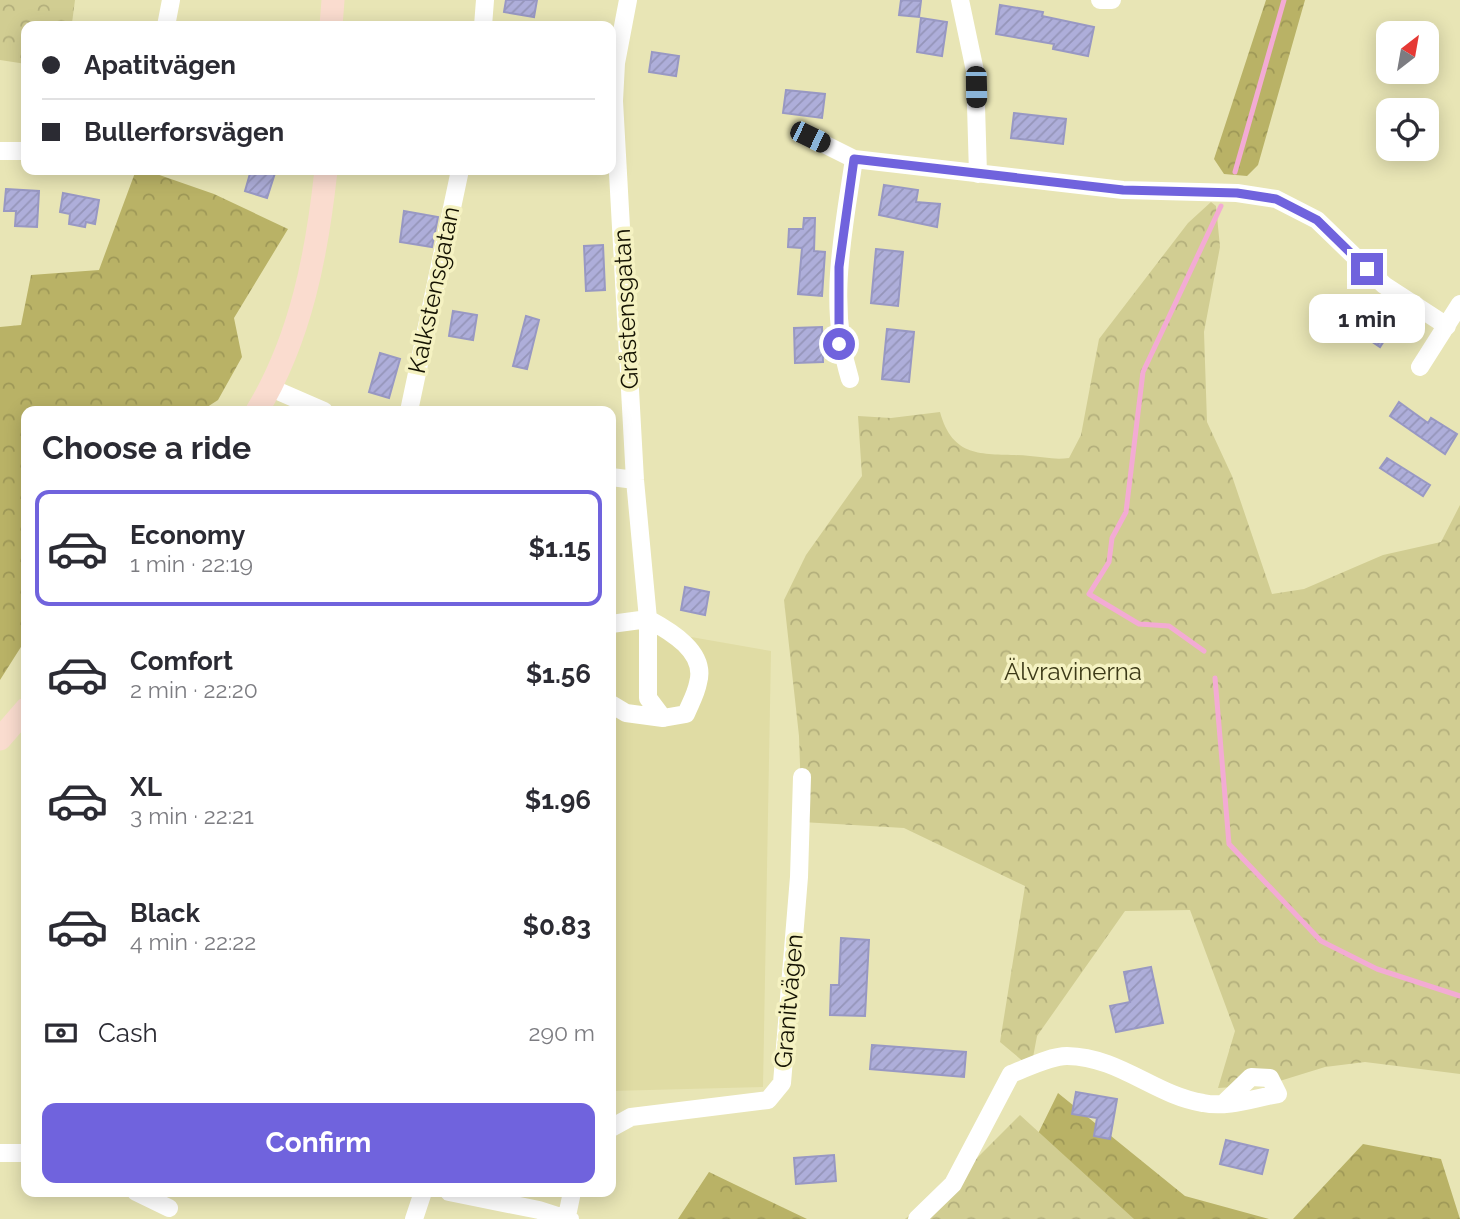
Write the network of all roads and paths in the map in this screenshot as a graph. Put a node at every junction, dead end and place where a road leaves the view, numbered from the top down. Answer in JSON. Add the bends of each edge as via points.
{"nodes":[{"id":1,"x":171,"y":0,"type":"edge"},
{"id":2,"x":332,"y":0,"type":"edge"},
{"id":3,"x":485,"y":0,"type":"edge"},
{"id":4,"x":628,"y":0,"type":"edge"},
{"id":5,"x":960,"y":0,"type":"edge"},
{"id":6,"x":1100,"y":0,"type":"edge"},
{"id":7,"x":1112,"y":0,"type":"edge"},
{"id":8,"x":167,"y":21,"type":"edge"},
{"id":9,"x":331,"y":21,"type":"edge"},
{"id":10,"x":483,"y":21,"type":"edge"},
{"id":11,"x":616,"y":63,"type":"edge"},
{"id":12,"x":810,"y":137,"type":"dead end"},
{"id":13,"x":0,"y":150,"type":"edge"},
{"id":14,"x":21,"y":151,"type":"edge"},
{"id":15,"x":854,"y":159,"type":"junction"},
{"id":16,"x":616,"y":166,"type":"edge"},
{"id":17,"x":978,"y":174,"type":"junction"},
{"id":18,"x":325,"y":175,"type":"edge"},
{"id":19,"x":459,"y":175,"type":"edge"},
{"id":20,"x":1460,"y":304,"type":"edge"},
{"id":21,"x":1447,"y":326,"type":"junction"},
{"id":22,"x":1420,"y":367,"type":"dead end"},
{"id":23,"x":850,"y":379,"type":"dead end"},
{"id":24,"x":271,"y":387,"type":"junction"},
{"id":25,"x":260,"y":406,"type":"edge"},
{"id":26,"x":313,"y":406,"type":"edge"},
{"id":27,"x":409,"y":406,"type":"edge"},
{"id":28,"x":616,"y":478,"type":"edge"},
{"id":29,"x":635,"y":480,"type":"junction"},
{"id":30,"x":648,"y":620,"type":"junction"},
{"id":31,"x":616,"y":623,"type":"edge"},
{"id":32,"x":616,"y":707,"type":"edge"},
{"id":33,"x":21,"y":715,"type":"edge"},
{"id":34,"x":663,"y":718,"type":"junction"},
{"id":35,"x":0,"y":739,"type":"edge"},
{"id":36,"x":802,"y":777,"type":"dead end"},
{"id":37,"x":1278,"y":1094,"type":"dead end"},
{"id":38,"x":616,"y":1125,"type":"edge"},
{"id":39,"x":0,"y":1153,"type":"edge"},
{"id":40,"x":21,"y":1153,"type":"edge"},
{"id":41,"x":148,"y":1197,"type":"edge"},
{"id":42,"x":421,"y":1197,"type":"edge"},
{"id":43,"x":472,"y":1197,"type":"edge"},
{"id":44,"x":571,"y":1197,"type":"edge"},
{"id":45,"x":170,"y":1206,"type":"edge"},
{"id":46,"x":568,"y":1218,"type":"edge"},
{"id":47,"x":414,"y":1219,"type":"edge"},
{"id":48,"x":917,"y":1219,"type":"edge"}],
"edges":[{"from":1,"to":8,"type":"street"},
{"from":2,"to":9,"type":"street"},
{"from":3,"to":10,"type":"street"},
{"from":4,"to":11,"type":"street","name":"Gråstensgatan"},
{"from":5,"to":17,"type":"street","via":[[975,71]]},
{"from":6,"to":7,"type":"street"},
{"from":12,"to":15,"type":"street"},
{"from":13,"to":14,"type":"street"},
{"from":15,"to":17,"type":"street"},
{"from":15,"to":23,"type":"street","via":[[839,267],[839,344]]},
{"from":16,"to":29,"type":"street","name":"Gråstensgatan"},
{"from":17,"to":21,"type":"street","via":[[1123,190],[1237,193],[1276,199],[1317,220],[1384,285]]},
{"from":18,"to":24,"type":"street","via":[[318,242],[290,345]]},
{"from":19,"to":27,"type":"street","name":"Kalkstensgatan"},
{"from":20,"to":21,"type":"street"},
{"from":21,"to":22,"type":"street"},
{"from":24,"to":25,"type":"street"},
{"from":24,"to":26,"type":"street"},
{"from":28,"to":29,"type":"street"},
{"from":29,"to":30,"type":"street","name":"Gråstensgatan"},
{"from":30,"to":31,"type":"street"},
{"from":30,"to":34,"type":"street","name":"Gråstensgatan","via":[[648,698]]},
{"from":30,"to":34,"type":"street","via":[[673,633],[694,655],[700,680],[686,714]]},
{"from":32,"to":34,"type":"street","via":[[626,713]]},
{"from":33,"to":35,"type":"street"},
{"from":36,"to":38,"type":"street","name":"Granitvägen","via":[[799,877],[782,1083],[768,1100],[631,1117]]},
{"from":37,"to":48,"type":"street","via":[[1270,1077],[1251,1077],[1223,1104],[1203,1103],[1166,1092],[1115,1064],[1065,1056],[1011,1074],[953,1184]]},
{"from":39,"to":40,"type":"street"},
{"from":41,"to":45,"type":"street"},
{"from":42,"to":47,"type":"street"},
{"from":43,"to":46,"type":"street"},
{"from":44,"to":46,"type":"street"}]}
